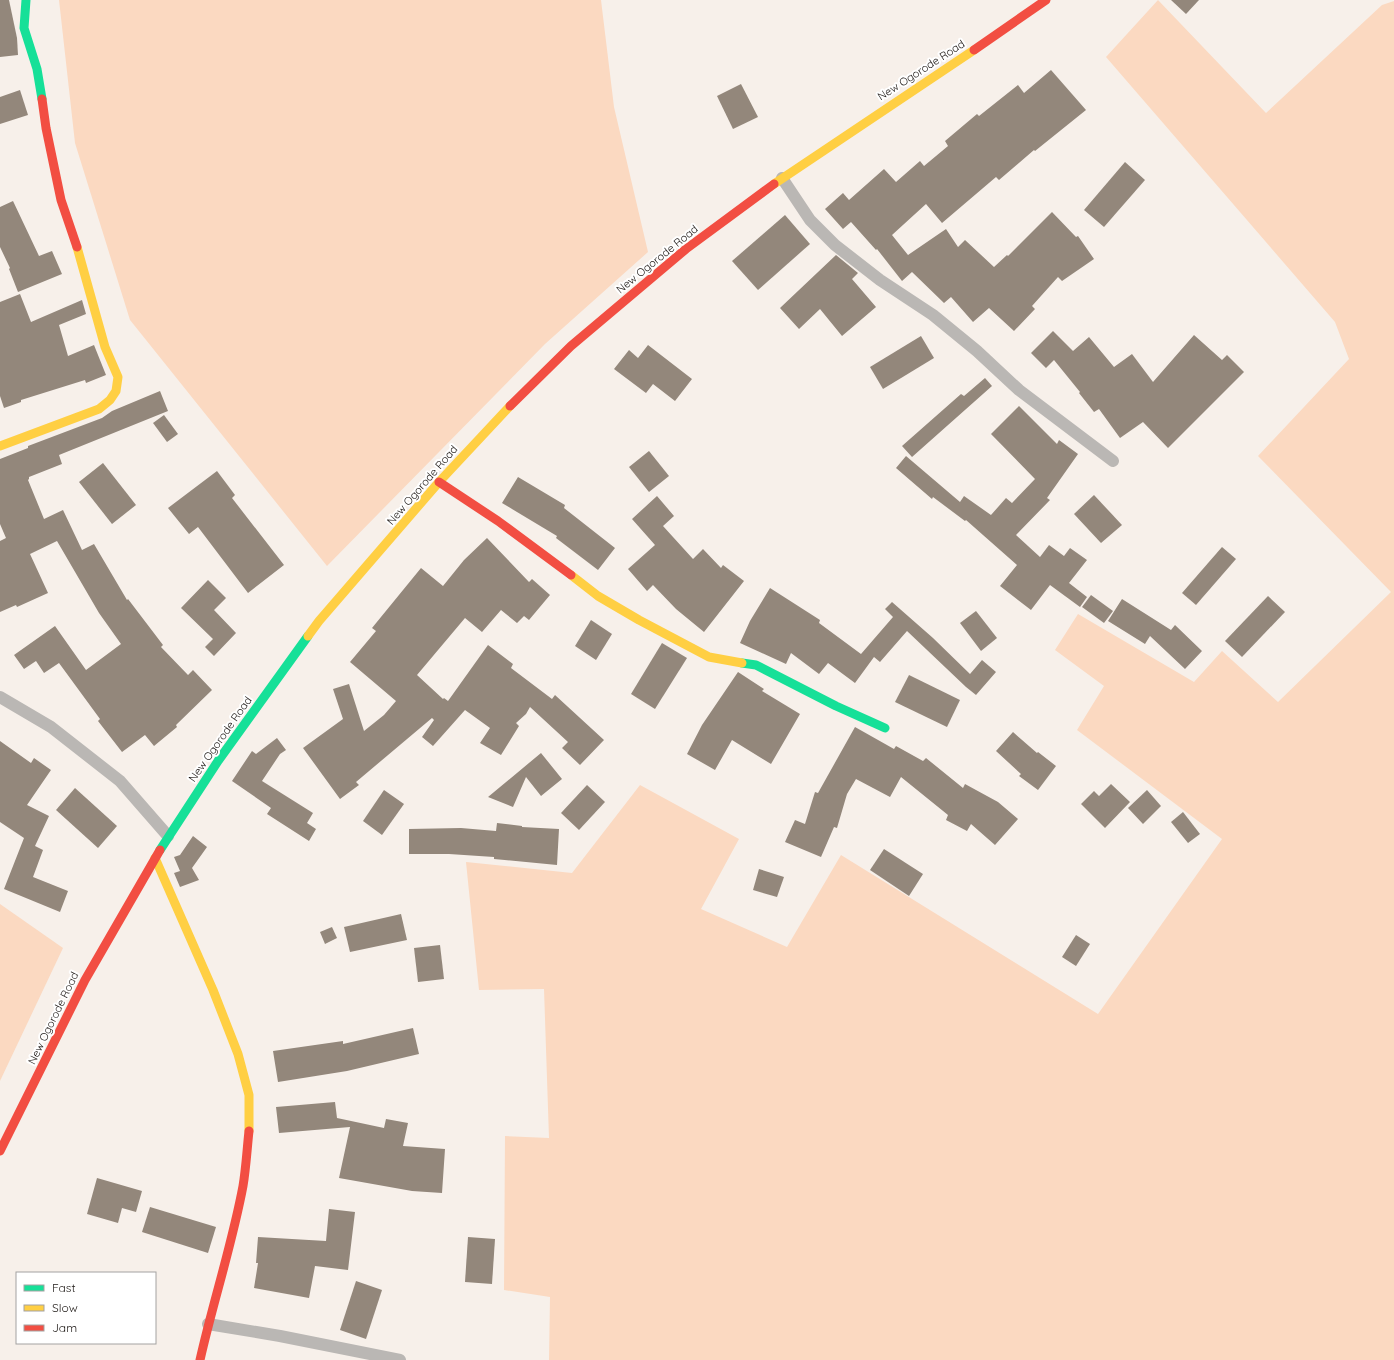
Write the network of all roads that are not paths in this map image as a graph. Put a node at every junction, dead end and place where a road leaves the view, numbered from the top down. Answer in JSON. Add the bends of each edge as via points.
{"nodes":[{"id":1,"x":26,"y":0,"type":"edge"},
{"id":2,"x":1046,"y":0,"type":"edge"},
{"id":3,"x":782,"y":178,"type":"junction"},
{"id":4,"x":0,"y":446,"type":"edge"},
{"id":5,"x":1113,"y":461,"type":"dead end"},
{"id":6,"x":439,"y":482,"type":"junction"},
{"id":7,"x":0,"y":697,"type":"edge"},
{"id":8,"x":886,"y":728,"type":"dead end"},
{"id":9,"x":168,"y":836,"type":"junction"},
{"id":10,"x":155,"y":858,"type":"junction"},
{"id":11,"x":0,"y":1151,"type":"edge"},
{"id":12,"x":208,"y":1324,"type":"junction"},
{"id":13,"x":200,"y":1360,"type":"edge"},
{"id":14,"x":400,"y":1360,"type":"edge"}],
"edges":[{"from":1,"to":4,"type":"street","via":[[24,28],[37,69],[61,200],[78,249],[105,347],[118,377],[116,392],[99,409]]},
{"from":2,"to":3,"type":"street","name":"New Ogorode Road"},
{"from":3,"to":5,"type":"street","via":[[810,220],[835,245],[880,280],[933,315],[1019,390]]},
{"from":3,"to":6,"type":"street","name":"New Ogorode Road","via":[[686,249],[571,346],[507,409]]},
{"from":6,"to":8,"type":"street","via":[[549,557],[598,596],[638,620],[709,657],[756,666]]},
{"from":6,"to":9,"type":"street","name":"New Ogorode Road","via":[[319,621],[218,760]]},
{"from":7,"to":9,"type":"street","via":[[51,727],[120,781]]},
{"from":9,"to":10,"type":"street","name":"New Ogorode Road"},
{"from":10,"to":11,"type":"street","name":"New Ogorode Road","via":[[85,980]]},
{"from":10,"to":12,"type":"street","via":[[214,990],[238,1054],[249,1095],[249,1131],[243,1185],[222,1277]]},
{"from":12,"to":13,"type":"street"},
{"from":12,"to":14,"type":"street"}]}
